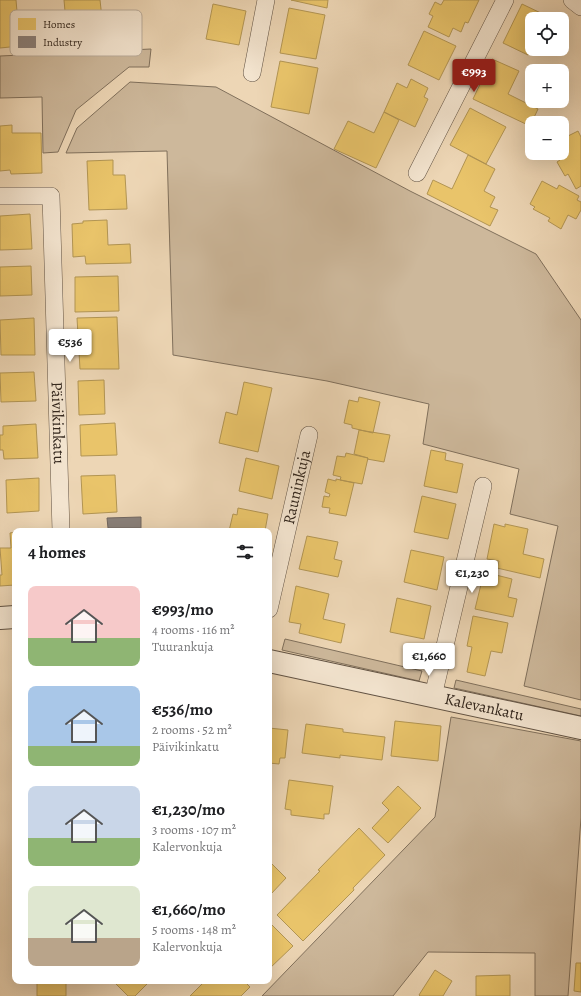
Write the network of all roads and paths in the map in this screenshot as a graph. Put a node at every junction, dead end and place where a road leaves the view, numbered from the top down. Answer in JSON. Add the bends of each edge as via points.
{"nodes":[{"id":1,"x":266,"y":0,"type":"edge"},
{"id":2,"x":505,"y":0,"type":"edge"},
{"id":3,"x":572,"y":0,"type":"edge"},
{"id":4,"x":581,"y":7,"type":"edge"},
{"id":5,"x":252,"y":73,"type":"dead end"},
{"id":6,"x":417,"y":173,"type":"dead end"},
{"id":7,"x":0,"y":196,"type":"edge"},
{"id":8,"x":309,"y":435,"type":"dead end"},
{"id":9,"x":483,"y":486,"type":"dead end"},
{"id":10,"x":61,"y":528,"type":"edge"},
{"id":11,"x":272,"y":596,"type":"edge"},
{"id":12,"x":0,"y":618,"type":"edge"},
{"id":13,"x":12,"y":618,"type":"edge"},
{"id":14,"x":272,"y":662,"type":"edge"},
{"id":15,"x":434,"y":696,"type":"junction"},
{"id":16,"x":581,"y":728,"type":"edge"}],
"edges":[{"from":1,"to":5,"type":"street"},
{"from":2,"to":6,"type":"street"},
{"from":3,"to":4,"type":"street"},
{"from":7,"to":10,"type":"street","name":"Päivikinkatu","via":[[51,196]]},
{"from":8,"to":11,"type":"street","name":"Rauninkuja"},
{"from":9,"to":15,"type":"street"},
{"from":12,"to":13,"type":"street"},
{"from":14,"to":15,"type":"street","name":"Kalevankatu"},
{"from":15,"to":16,"type":"street","name":"Kalevankatu"}]}
